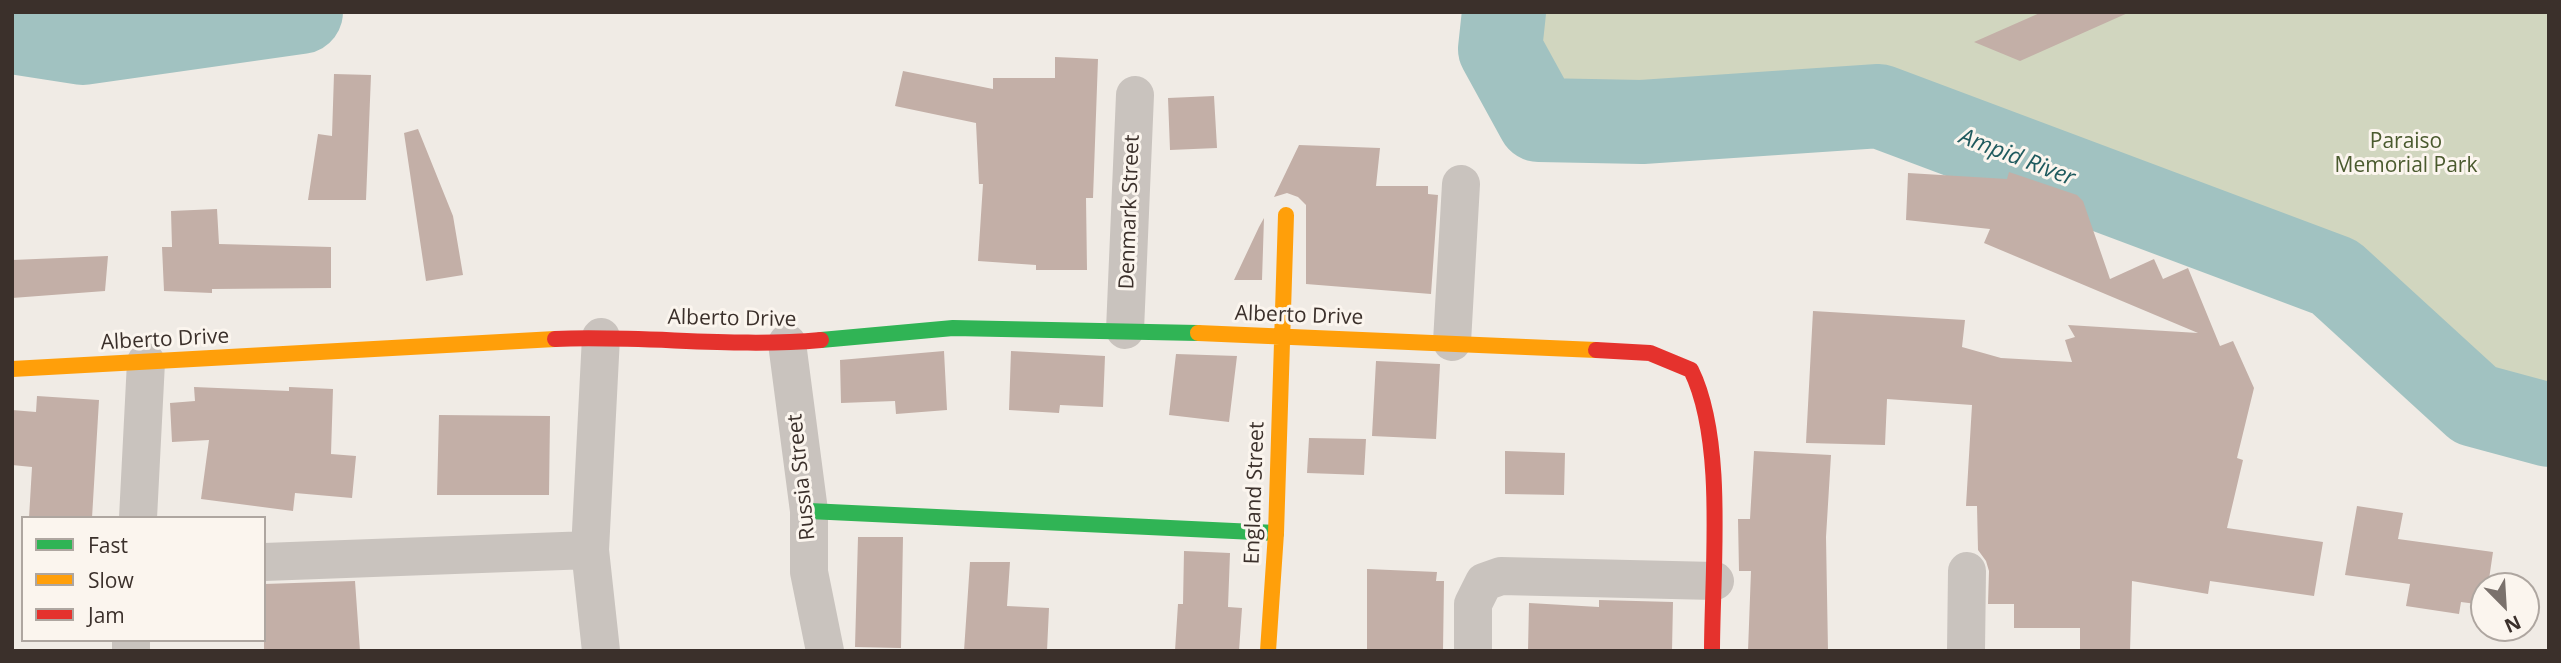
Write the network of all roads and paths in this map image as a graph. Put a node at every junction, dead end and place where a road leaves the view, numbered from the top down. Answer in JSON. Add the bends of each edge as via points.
{"nodes":[{"id":1,"x":1135,"y":95,"type":"dead end"},
{"id":2,"x":1461,"y":184,"type":"dead end"},
{"id":3,"x":1286,"y":215,"type":"dead end"},
{"id":4,"x":1125,"y":330,"type":"junction"},
{"id":5,"x":1282,"y":336,"type":"junction"},
{"id":6,"x":601,"y":337,"type":"junction"},
{"id":7,"x":1452,"y":342,"type":"junction"},
{"id":8,"x":787,"y":343,"type":"junction"},
{"id":9,"x":146,"y":362,"type":"junction"},
{"id":10,"x":12,"y":369,"type":"edge"},
{"id":11,"x":809,"y":510,"type":"junction"},
{"id":12,"x":138,"y":516,"type":"edge"},
{"id":13,"x":1276,"y":533,"type":"junction"},
{"id":14,"x":590,"y":550,"type":"junction"},
{"id":15,"x":266,"y":562,"type":"edge"},
{"id":16,"x":1966,"y":571,"type":"dead end"},
{"id":17,"x":1714,"y":581,"type":"junction"},
{"id":18,"x":601,"y":651,"type":"edge"},
{"id":19,"x":825,"y":651,"type":"edge"},
{"id":20,"x":1268,"y":651,"type":"edge"},
{"id":21,"x":1473,"y":651,"type":"edge"},
{"id":22,"x":1712,"y":651,"type":"edge"},
{"id":23,"x":1966,"y":651,"type":"edge"}],
"edges":[{"from":1,"to":4,"type":"street","name":"Denmark Street"},
{"from":2,"to":7,"type":"street"},
{"from":3,"to":5,"type":"street","name":"England Street"},
{"from":4,"to":5,"type":"street","name":"Alberto Drive"},
{"from":4,"to":8,"type":"street","name":"Alberto Drive","via":[[953,328]]},
{"from":5,"to":7,"type":"street","name":"Alberto Drive"},
{"from":5,"to":13,"type":"street","name":"England Street"},
{"from":6,"to":8,"type":"street","name":"Alberto Drive"},
{"from":6,"to":9,"type":"street","name":"Alberto Drive"},
{"from":6,"to":14,"type":"street"},
{"from":7,"to":17,"type":"street","name":"Alberto Drive","via":[[1650,353],[1691,370],[1702,392],[1713,453]]},
{"from":8,"to":11,"type":"street","name":"Russia Street"},
{"from":9,"to":10,"type":"street","name":"Alberto Drive"},
{"from":9,"to":12,"type":"street"},
{"from":11,"to":13,"type":"street"},
{"from":11,"to":19,"type":"street","name":"Russia Street","via":[[809,572]]},
{"from":13,"to":20,"type":"street","name":"England Street"},
{"from":14,"to":15,"type":"street"},
{"from":14,"to":18,"type":"street"},
{"from":16,"to":23,"type":"street"},
{"from":17,"to":21,"type":"street","via":[[1501,576],[1484,582],[1473,604]]},
{"from":17,"to":22,"type":"street"}]}
